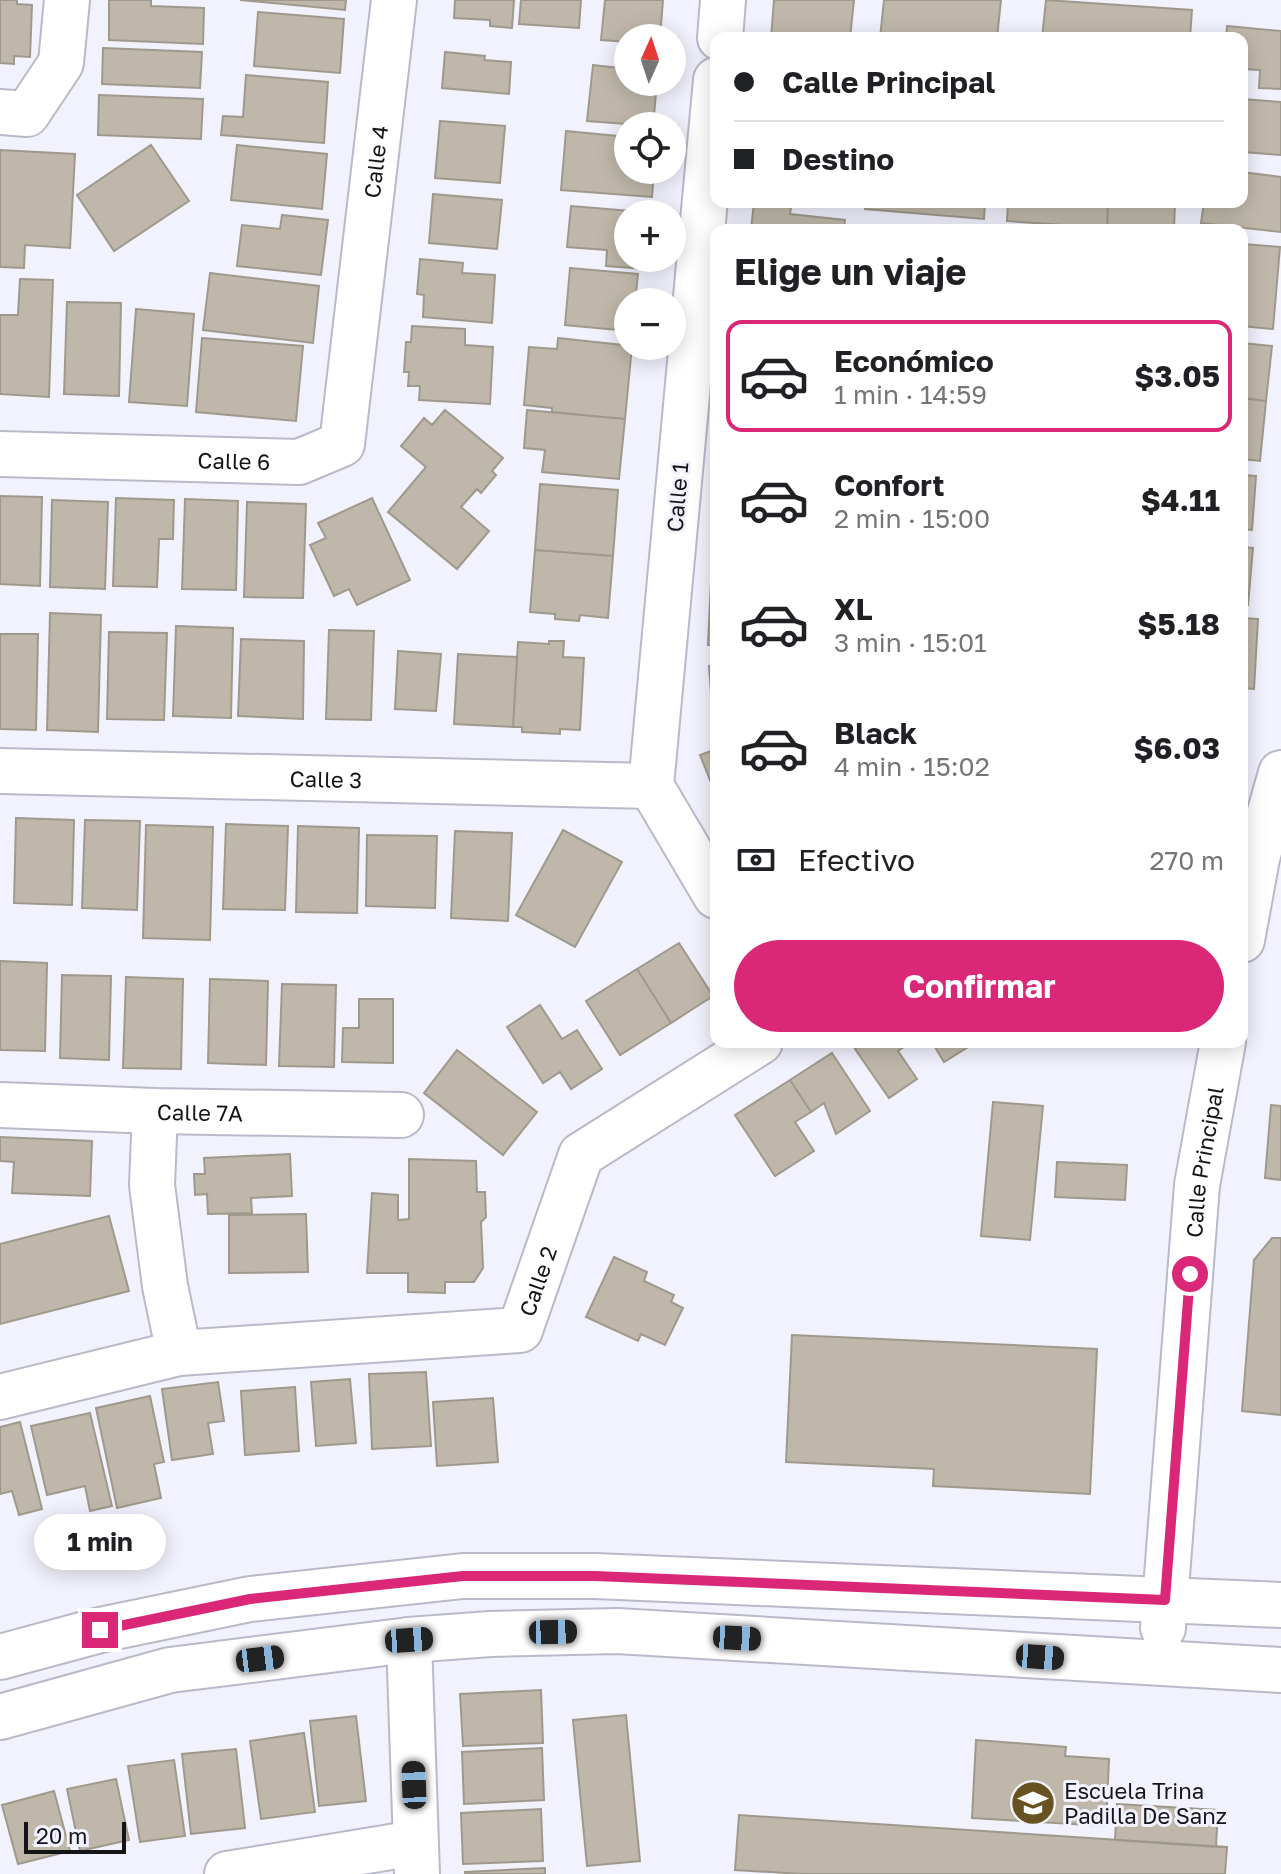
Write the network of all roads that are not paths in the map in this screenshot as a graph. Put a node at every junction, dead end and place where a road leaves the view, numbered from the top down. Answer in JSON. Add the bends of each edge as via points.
{"nodes":[{"id":1,"x":67,"y":0,"type":"edge"},
{"id":2,"x":394,"y":0,"type":"edge"},
{"id":3,"x":723,"y":0,"type":"edge"},
{"id":4,"x":720,"y":32,"type":"edge"},
{"id":5,"x":0,"y":112,"type":"edge"},
{"id":6,"x":710,"y":145,"type":"edge"},
{"id":7,"x":358,"y":324,"type":"joint"},
{"id":8,"x":0,"y":454,"type":"edge"},
{"id":9,"x":0,"y":771,"type":"edge"},
{"id":10,"x":1281,"y":773,"type":"edge"},
{"id":11,"x":651,"y":786,"type":"junction"},
{"id":12,"x":1250,"y":855,"type":"edge"},
{"id":13,"x":1248,"y":876,"type":"edge"},
{"id":14,"x":710,"y":886,"type":"edge"},
{"id":15,"x":750,"y":1048,"type":"edge"},
{"id":16,"x":1222,"y":1048,"type":"edge"},
{"id":17,"x":0,"y":1105,"type":"edge"},
{"id":18,"x":155,"y":1111,"type":"junction"},
{"id":19,"x":401,"y":1115,"type":"dead end"},
{"id":20,"x":179,"y":1353,"type":"junction"},
{"id":21,"x":0,"y":1397,"type":"edge"},
{"id":22,"x":1165,"y":1600,"type":"junction"},
{"id":23,"x":1281,"y":1605,"type":"edge"},
{"id":24,"x":409,"y":1640,"type":"junction"},
{"id":25,"x":0,"y":1657,"type":"edge"},
{"id":26,"x":1161,"y":1664,"type":"junction"},
{"id":27,"x":1281,"y":1670,"type":"edge"},
{"id":28,"x":0,"y":1717,"type":"edge"},
{"id":29,"x":416,"y":1858,"type":"edge"},
{"id":30,"x":227,"y":1874,"type":"edge"}],
"edges":[{"from":1,"to":5,"type":"street","via":[[61,63],[27,114]]},
{"from":2,"to":7,"type":"street","name":"Calle 4"},
{"from":3,"to":4,"type":"street"},
{"from":6,"to":11,"type":"street","name":"Calle 1"},
{"from":7,"to":8,"type":"street","name":"Calle 6","via":[[342,444],[299,462]]},
{"from":9,"to":11,"type":"street","name":"Calle 3"},
{"from":10,"to":12,"type":"street"},
{"from":11,"to":14,"type":"street"},
{"from":12,"to":13,"type":"street"},
{"from":15,"to":20,"type":"street","name":"Calle 2","via":[[581,1155],[520,1330]]},
{"from":16,"to":22,"type":"street","name":"Calle Principal","via":[[1197,1185]]},
{"from":17,"to":18,"type":"street","name":"Calle 7A"},
{"from":18,"to":19,"type":"street","name":"Calle 7A"},
{"from":18,"to":20,"type":"street","via":[[152,1185]]},
{"from":20,"to":21,"type":"street","name":"Calle 2"},
{"from":22,"to":23,"type":"street"},
{"from":22,"to":25,"type":"street","via":[[595,1576],[463,1576],[250,1599]]},
{"from":22,"to":26,"type":"street","name":"Calle Principal"},
{"from":24,"to":26,"type":"street","via":[[617,1631]]},
{"from":24,"to":28,"type":"street","via":[[170,1670]]},
{"from":24,"to":29,"type":"street"},
{"from":26,"to":27,"type":"street"},
{"from":29,"to":30,"type":"street"}]}
